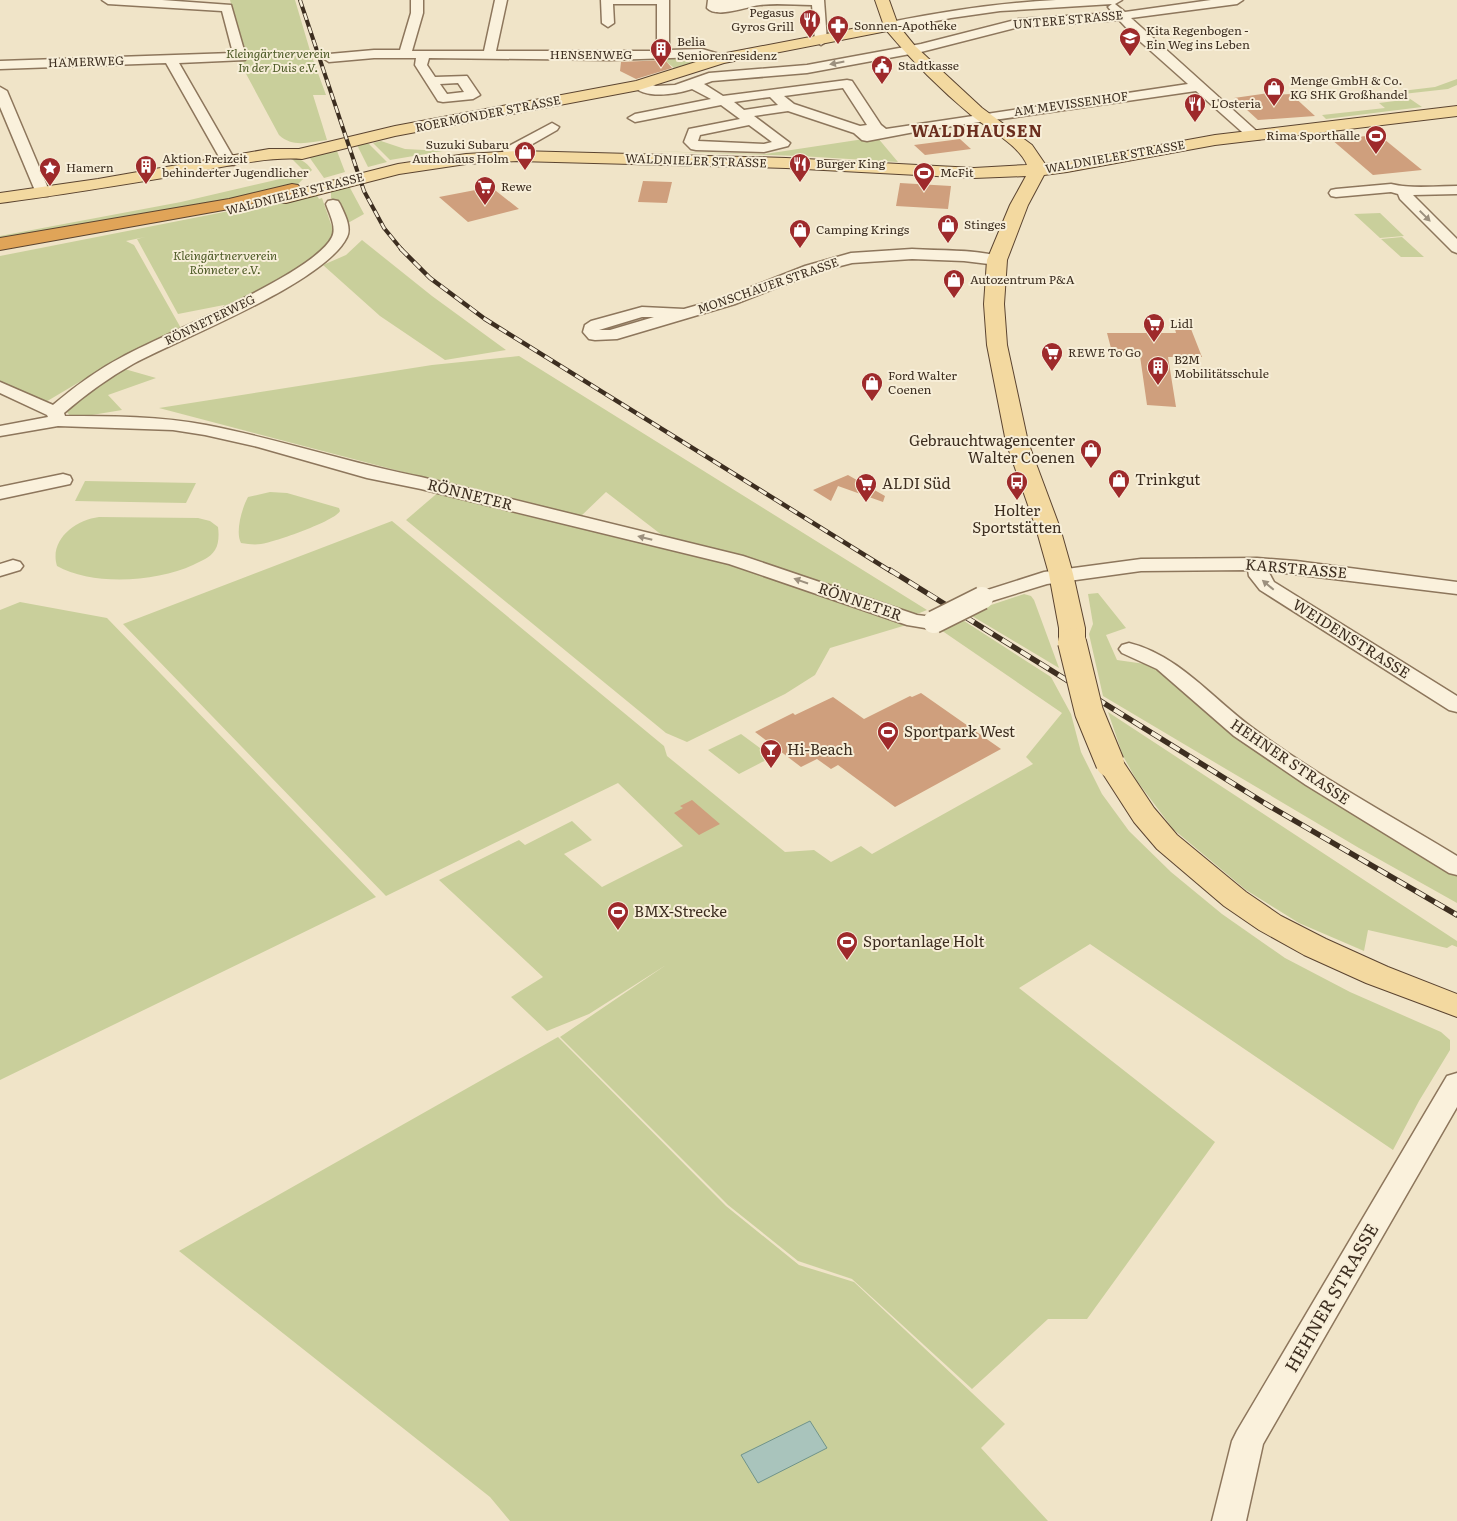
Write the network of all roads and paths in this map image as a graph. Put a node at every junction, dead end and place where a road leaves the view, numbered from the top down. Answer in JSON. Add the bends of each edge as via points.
{"nodes":[{"id":1,"x":108,"y":0,"type":"edge"},
{"id":2,"x":417,"y":0,"type":"edge"},
{"id":3,"x":500,"y":0,"type":"edge"},
{"id":4,"x":607,"y":0,"type":"edge"},
{"id":5,"x":663,"y":0,"type":"edge"},
{"id":6,"x":1112,"y":0,"type":"edge"},
{"id":7,"x":1237,"y":0,"type":"edge"},
{"id":8,"x":759,"y":1,"type":"edge"},
{"id":9,"x":818,"y":1,"type":"edge"},
{"id":10,"x":1075,"y":1,"type":"edge"},
{"id":11,"x":884,"y":5,"type":"edge"},
{"id":12,"x":937,"y":16,"type":"junction"},
{"id":13,"x":1122,"y":16,"type":"junction"},
{"id":14,"x":608,"y":23,"type":"dead end"},
{"id":15,"x":891,"y":26,"type":"junction"},
{"id":16,"x":821,"y":41,"type":"junction"},
{"id":17,"x":910,"y":49,"type":"junction"},
{"id":18,"x":405,"y":54,"type":"junction"},
{"id":19,"x":662,"y":54,"type":"junction"},
{"id":20,"x":423,"y":55,"type":"junction"},
{"id":21,"x":489,"y":56,"type":"junction"},
{"id":22,"x":329,"y":58,"type":"dead end"},
{"id":23,"x":722,"y":59,"type":"junction"},
{"id":24,"x":171,"y":60,"type":"junction"},
{"id":25,"x":0,"y":65,"type":"edge"},
{"id":26,"x":432,"y":81,"type":"dead end"},
{"id":27,"x":639,"y":85,"type":"junction"},
{"id":28,"x":695,"y":85,"type":"junction"},
{"id":29,"x":1200,"y":86,"type":"junction"},
{"id":30,"x":0,"y":91,"type":"edge"},
{"id":31,"x":773,"y":93,"type":"junction"},
{"id":32,"x":722,"y":101,"type":"junction"},
{"id":33,"x":788,"y":107,"type":"junction"},
{"id":34,"x":1457,"y":107,"type":"edge"},
{"id":35,"x":1457,"y":111,"type":"edge"},
{"id":36,"x":746,"y":117,"type":"junction"},
{"id":37,"x":984,"y":117,"type":"junction"},
{"id":38,"x":635,"y":118,"type":"dead end"},
{"id":39,"x":552,"y":127,"type":"dead end"},
{"id":40,"x":880,"y":131,"type":"junction"},
{"id":41,"x":1253,"y":134,"type":"junction"},
{"id":42,"x":380,"y":136,"type":"junction"},
{"id":43,"x":405,"y":146,"type":"dead end"},
{"id":44,"x":423,"y":148,"type":"dead end"},
{"id":45,"x":510,"y":152,"type":"junction"},
{"id":46,"x":229,"y":162,"type":"junction"},
{"id":47,"x":309,"y":163,"type":"junction"},
{"id":48,"x":1029,"y":164,"type":"junction"},
{"id":49,"x":953,"y":172,"type":"junction"},
{"id":50,"x":1457,"y":190,"type":"edge"},
{"id":51,"x":1406,"y":192,"type":"junction"},
{"id":52,"x":43,"y":193,"type":"junction"},
{"id":53,"x":1336,"y":193,"type":"dead end"},
{"id":54,"x":289,"y":194,"type":"junction"},
{"id":55,"x":1011,"y":195,"type":"junction"},
{"id":56,"x":0,"y":198,"type":"edge"},
{"id":57,"x":333,"y":204,"type":"dead end"},
{"id":58,"x":0,"y":244,"type":"edge"},
{"id":59,"x":1457,"y":248,"type":"edge"},
{"id":60,"x":0,"y":252,"type":"edge"},
{"id":61,"x":998,"y":260,"type":"junction"},
{"id":62,"x":688,"y":314,"type":"junction"},
{"id":63,"x":0,"y":387,"type":"edge"},
{"id":64,"x":56,"y":417,"type":"junction"},
{"id":65,"x":0,"y":431,"type":"edge"},
{"id":66,"x":63,"y":480,"type":"dead end"},
{"id":67,"x":0,"y":493,"type":"edge"},
{"id":68,"x":1256,"y":564,"type":"junction"},
{"id":69,"x":1051,"y":569,"type":"junction"},
{"id":70,"x":1457,"y":588,"type":"edge"},
{"id":71,"x":933,"y":622,"type":"joint"},
{"id":72,"x":1129,"y":649,"type":"dead end"},
{"id":73,"x":1457,"y":705,"type":"edge"},
{"id":74,"x":1457,"y":867,"type":"edge"},
{"id":75,"x":1457,"y":1006,"type":"edge"},
{"id":76,"x":1457,"y":1084,"type":"edge"},
{"id":77,"x":1229,"y":1521,"type":"edge"}],
"edges":[{"from":1,"to":24,"type":"street","name":"HAMERWEG","via":[[227,8],[240,57]]},
{"from":2,"to":18,"type":"street","via":[[417,13]]},
{"from":3,"to":21,"type":"street"},
{"from":4,"to":5,"type":"street"},
{"from":4,"to":14,"type":"street"},
{"from":5,"to":19,"type":"street"},
{"from":6,"to":10,"type":"street","name":"ROERMONDER STRASSE"},
{"from":6,"to":13,"type":"street"},
{"from":7,"to":13,"type":"street","name":"UNTERE STRASSE"},
{"from":8,"to":9,"type":"street"},
{"from":9,"to":16,"type":"street"},
{"from":10,"to":12,"type":"street","name":"ROERMONDER STRASSE"},
{"from":11,"to":12,"type":"street","via":[[902,16]]},
{"from":11,"to":15,"type":"main road"},
{"from":12,"to":15,"type":"street","name":"ROERMONDER STRASSE"},
{"from":13,"to":17,"type":"street","name":"UNTERE STRASSE","via":[[1019,23]]},
{"from":13,"to":29,"type":"street"},
{"from":15,"to":16,"type":"main road","name":"ROERMONDER STRASSE"},
{"from":15,"to":17,"type":"main road"},
{"from":16,"to":23,"type":"main road","name":"ROERMONDER STRASSE"},
{"from":17,"to":28,"type":"street","name":"UNTERE STRASSE","one_way":true,"via":[[807,69],[710,77]]},
{"from":17,"to":37,"type":"main road"},
{"from":18,"to":20,"type":"street","name":"HENSENWEG"},
{"from":18,"to":22,"type":"street","name":"HENSENWEG"},
{"from":19,"to":21,"type":"street","name":"HENSENWEG"},
{"from":19,"to":23,"type":"street","name":"HENSENWEG","via":[[702,53]]},
{"from":20,"to":21,"type":"street","name":"HENSENWEG"},
{"from":20,"to":26,"type":"street","via":[[422,65]]},
{"from":23,"to":27,"type":"main road","name":"ROERMONDER STRASSE"},
{"from":24,"to":25,"type":"street","name":"HAMERWEG"},
{"from":24,"to":46,"type":"street"},
{"from":27,"to":28,"type":"street","name":"ROERMONDER STRASSE","via":[[655,90]]},
{"from":27,"to":42,"type":"main road","name":"ROERMONDER STRASSE"},
{"from":28,"to":32,"type":"street"},
{"from":29,"to":37,"type":"street","name":"AM MEVISSENHOF"},
{"from":29,"to":41,"type":"street"},
{"from":30,"to":52,"type":"street"},
{"from":31,"to":32,"type":"street"},
{"from":31,"to":33,"type":"street"},
{"from":31,"to":40,"type":"street","via":[[847,84]]},
{"from":32,"to":36,"type":"street"},
{"from":32,"to":38,"type":"street"},
{"from":33,"to":36,"type":"street"},
{"from":33,"to":40,"type":"street","name":"AM MEVISSENHOF","via":[[859,130],[867,137]]},
{"from":34,"to":41,"type":"main road","name":"WALDNIELER STRASSE"},
{"from":35,"to":41,"type":"main road","name":"WALDNIELER STRASSE"},
{"from":36,"to":36,"type":"street","via":[[784,143],[764,148],[696,146],[691,142],[694,132]]},
{"from":37,"to":40,"type":"street","name":"AM MEVISSENHOF"},
{"from":37,"to":48,"type":"main road","via":[[1009,138]]},
{"from":39,"to":45,"type":"street","name":"WALDNIELER STRASSE"},
{"from":41,"to":48,"type":"main road","name":"WALDNIELER STRASSE"},
{"from":41,"to":48,"type":"main road","name":"WALDNIELER STRASSE","via":[[1067,167]]},
{"from":42,"to":43,"type":"main road"},
{"from":42,"to":47,"type":"main road","name":"ROERMONDER STRASSE","via":[[337,144]]},
{"from":44,"to":45,"type":"main road"},
{"from":45,"to":47,"type":"main road","name":"WALDNIELER STRASSE","via":[[433,157],[392,164]]},
{"from":45,"to":48,"type":"main road","name":"WALDNIELER STRASSE","via":[[969,167]]},
{"from":46,"to":47,"type":"main road","name":"ROERMONDER STRASSE","via":[[252,158]]},
{"from":46,"to":52,"type":"main road","name":"ROERMONDER STRASSE"},
{"from":47,"to":49,"type":"main road","name":"WALDNIELER STRASSE","via":[[427,164],[518,156]]},
{"from":47,"to":54,"type":"main road","name":"WALDNIELER STRASSE"},
{"from":48,"to":49,"type":"main road","name":"WALDNIELER STRASSE"},
{"from":48,"to":55,"type":"main road"},
{"from":49,"to":55,"type":"main road"},
{"from":50,"to":51,"type":"street"},
{"from":51,"to":53,"type":"street","via":[[1391,188]]},
{"from":51,"to":59,"type":"street","one_way":true,"via":[[1405,196]]},
{"from":52,"to":56,"type":"main road","name":"ROERMONDER STRASSE"},
{"from":54,"to":58,"type":"highway","name":"WALDNIELER STRASSE"},
{"from":54,"to":60,"type":"highway","name":"WALDNIELER STRASSE","via":[[218,213]]},
{"from":55,"to":61,"type":"main road"},
{"from":57,"to":64,"type":"street","name":"RÖNNETERWEG","via":[[340,224],[340,238],[316,261],[225,314],[93,380]]},
{"from":61,"to":62,"type":"street","name":"MONSCHAUER STRASSE","via":[[912,254],[850,258]]},
{"from":61,"to":69,"type":"main road","via":[[994,304],[997,345],[1016,442],[1048,528]]},
{"from":62,"to":62,"type":"street","name":"MONSCHAUER STRASSE","via":[[612,335],[591,332],[597,324],[642,312]]},
{"from":63,"to":64,"type":"street"},
{"from":64,"to":65,"type":"street","name":"RÖNNETER"},
{"from":71,"to":64,"type":"street","name":"RÖNNETER","one_way":true,"via":[[914,620],[736,560],[367,472],[261,442],[205,430]]},
{"from":66,"to":67,"type":"street"},
{"from":68,"to":69,"type":"street","name":"KARSTRASSE"},
{"from":68,"to":70,"type":"street","name":"KARSTRASSE"},
{"from":73,"to":68,"type":"street","name":"WEIDENSTRASSE","one_way":true,"via":[[1267,586],[1259,576]]},
{"from":69,"to":71,"type":"street","name":"KARSTRASSE","bridge":true},
{"from":69,"to":75,"type":"main road","bridge":true,"via":[[1051,603],[1072,642],[1089,712],[1110,763],[1144,815],[1168,842],[1235,899],[1270,923],[1377,975]]},
{"from":72,"to":74,"type":"street","name":"HEHNER STRASSE","via":[[1164,665],[1242,731],[1314,780]]},
{"from":76,"to":77,"type":"street","name":"HEHNER STRASSE","via":[[1248,1441]]}]}
